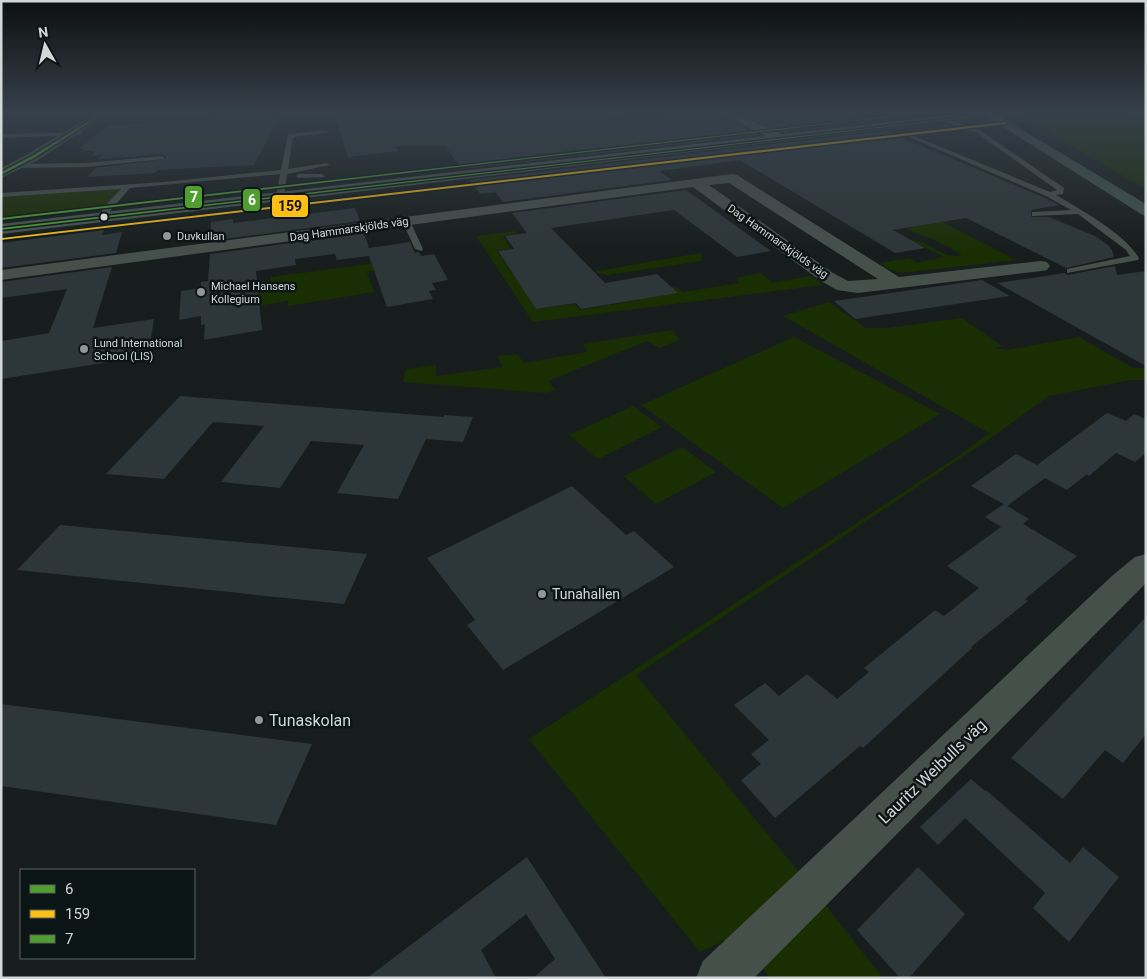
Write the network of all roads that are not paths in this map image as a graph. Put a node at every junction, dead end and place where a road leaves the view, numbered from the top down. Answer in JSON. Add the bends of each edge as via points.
{"nodes":[{"id":1,"x":29,"y":159,"type":"edge"},
{"id":2,"x":153,"y":159,"type":"edge"},
{"id":3,"x":288,"y":159,"type":"edge"},
{"id":4,"x":605,"y":159,"type":"edge"},
{"id":5,"x":964,"y":159,"type":"edge"},
{"id":6,"x":1015,"y":159,"type":"edge"},
{"id":7,"x":1068,"y":159,"type":"edge"},
{"id":8,"x":1078,"y":159,"type":"edge"},
{"id":9,"x":327,"y":165,"type":"dead end"},
{"id":10,"x":16,"y":166,"type":"junction"},
{"id":11,"x":1,"y":174,"type":"edge"},
{"id":12,"x":284,"y":174,"type":"junction"},
{"id":13,"x":322,"y":176,"type":"dead end"},
{"id":14,"x":696,"y":183,"type":"junction"},
{"id":15,"x":127,"y":187,"type":"junction"},
{"id":16,"x":1049,"y":194,"type":"junction"},
{"id":17,"x":1,"y":195,"type":"edge"},
{"id":18,"x":280,"y":197,"type":"junction"},
{"id":19,"x":1146,"y":198,"type":"edge"},
{"id":20,"x":1146,"y":211,"type":"edge"},
{"id":21,"x":1080,"y":212,"type":"junction"},
{"id":22,"x":1035,"y":214,"type":"dead end"},
{"id":23,"x":104,"y":218,"type":"junction"},
{"id":24,"x":406,"y":222,"type":"junction"},
{"id":25,"x":1,"y":229,"type":"edge"},
{"id":26,"x":419,"y":249,"type":"dead end"},
{"id":27,"x":1041,"y":266,"type":"dead end"},
{"id":28,"x":1070,"y":271,"type":"dead end"},
{"id":29,"x":1,"y":275,"type":"edge"},
{"id":30,"x":895,"y":282,"type":"junction"},
{"id":31,"x":1146,"y":566,"type":"edge"},
{"id":32,"x":726,"y":976,"type":"edge"}],
"edges":[{"from":1,"to":10,"type":"street"},
{"from":2,"to":10,"type":"lane"},
{"from":3,"to":12,"type":"lane"},
{"from":4,"to":18,"type":"main road"},
{"from":5,"to":16,"type":"lane"},
{"from":6,"to":16,"type":"lane","via":[[1060,190]]},
{"from":7,"to":20,"type":"highway"},
{"from":8,"to":19,"type":"highway"},
{"from":9,"to":12,"type":"lane"},
{"from":10,"to":11,"type":"street"},
{"from":12,"to":13,"type":"lane"},
{"from":12,"to":15,"type":"lane"},
{"from":12,"to":18,"type":"lane"},
{"from":14,"to":24,"type":"street","name":"Dag Hammarskjölds väg"},
{"from":14,"to":30,"type":"street","name":"Dag Hammarskjölds väg","via":[[732,178]]},
{"from":14,"to":30,"type":"street","name":"Dag Hammarskjölds väg","via":[[844,286]]},
{"from":15,"to":17,"type":"lane"},
{"from":15,"to":23,"type":"lane","via":[[106,210]]},
{"from":16,"to":21,"type":"lane"},
{"from":18,"to":23,"type":"main road"},
{"from":21,"to":22,"type":"lane"},
{"from":21,"to":28,"type":"lane","via":[[1129,248],[1135,258]]},
{"from":23,"to":25,"type":"main road"},
{"from":24,"to":26,"type":"lane"},
{"from":24,"to":29,"type":"street","name":"Dag Hammarskjölds väg"},
{"from":27,"to":30,"type":"street","name":"Dag Hammarskjölds väg"},
{"from":31,"to":32,"type":"street","name":"Lauritz Weibulls väg"}]}
